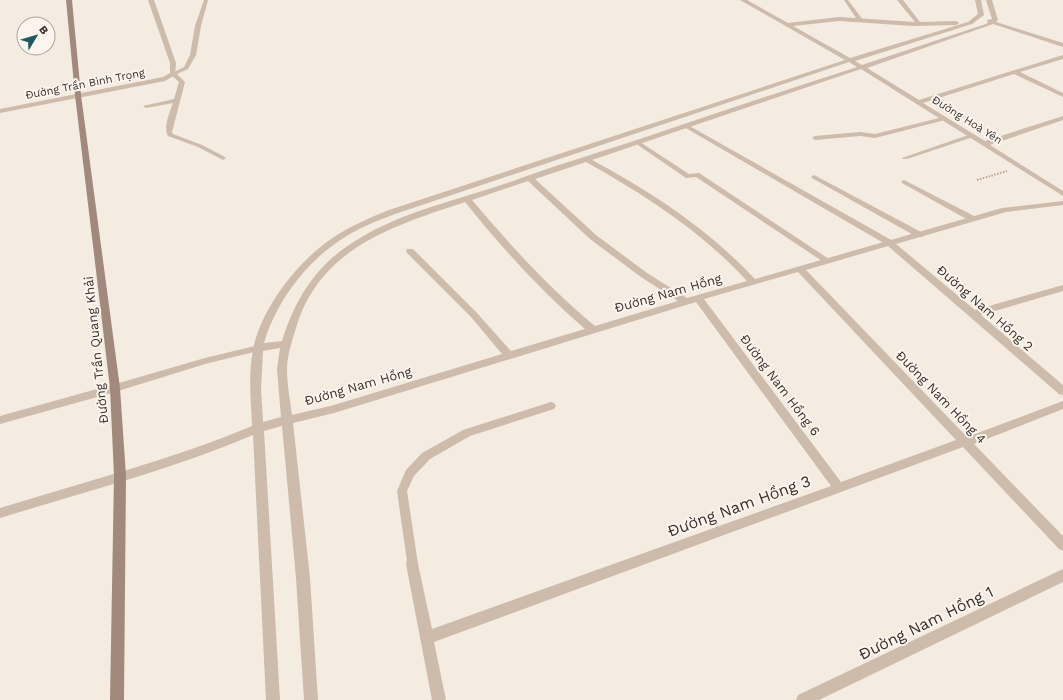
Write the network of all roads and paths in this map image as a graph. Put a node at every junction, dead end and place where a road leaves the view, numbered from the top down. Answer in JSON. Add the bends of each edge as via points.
{"nodes":[{"id":1,"x":68,"y":0,"type":"edge"},
{"id":2,"x":151,"y":0,"type":"edge"},
{"id":3,"x":206,"y":0,"type":"edge"},
{"id":4,"x":743,"y":0,"type":"edge"},
{"id":5,"x":846,"y":0,"type":"edge"},
{"id":6,"x":900,"y":0,"type":"edge"},
{"id":7,"x":978,"y":0,"type":"edge"},
{"id":8,"x":990,"y":0,"type":"edge"},
{"id":9,"x":980,"y":19,"type":"junction"},
{"id":10,"x":860,"y":20,"type":"junction"},
{"id":11,"x":994,"y":22,"type":"junction"},
{"id":12,"x":970,"y":23,"type":"junction"},
{"id":13,"x":919,"y":24,"type":"junction"},
{"id":14,"x":786,"y":25,"type":"junction"},
{"id":15,"x":1063,"y":44,"type":"edge"},
{"id":16,"x":1063,"y":57,"type":"edge"},
{"id":17,"x":850,"y":60,"type":"junction"},
{"id":18,"x":861,"y":66,"type":"junction"},
{"id":19,"x":1016,"y":72,"type":"junction"},
{"id":20,"x":173,"y":74,"type":"junction"},
{"id":21,"x":78,"y":95,"type":"junction"},
{"id":22,"x":1063,"y":95,"type":"edge"},
{"id":23,"x":178,"y":100,"type":"junction"},
{"id":24,"x":919,"y":102,"type":"junction"},
{"id":25,"x":146,"y":106,"type":"dead end"},
{"id":26,"x":0,"y":111,"type":"edge"},
{"id":27,"x":1063,"y":118,"type":"edge"},
{"id":28,"x":943,"y":119,"type":"junction"},
{"id":29,"x":686,"y":126,"type":"junction"},
{"id":30,"x":971,"y":136,"type":"junction"},
{"id":31,"x":815,"y":138,"type":"dead end"},
{"id":32,"x":637,"y":142,"type":"junction"},
{"id":33,"x":984,"y":144,"type":"junction"},
{"id":34,"x":223,"y":158,"type":"dead end"},
{"id":35,"x":905,"y":158,"type":"dead end"},
{"id":36,"x":586,"y":159,"type":"junction"},
{"id":37,"x":1022,"y":167,"type":"junction"},
{"id":38,"x":814,"y":177,"type":"dead end"},
{"id":39,"x":529,"y":178,"type":"junction"},
{"id":40,"x":977,"y":180,"type":"dead end"},
{"id":41,"x":904,"y":182,"type":"dead end"},
{"id":42,"x":1063,"y":194,"type":"edge"},
{"id":43,"x":466,"y":198,"type":"junction"},
{"id":44,"x":1063,"y":203,"type":"edge"},
{"id":45,"x":973,"y":219,"type":"junction"},
{"id":46,"x":920,"y":235,"type":"junction"},
{"id":47,"x":890,"y":244,"type":"junction"},
{"id":48,"x":410,"y":251,"type":"dead end"},
{"id":49,"x":828,"y":261,"type":"junction"},
{"id":50,"x":800,"y":269,"type":"junction"},
{"id":51,"x":753,"y":282,"type":"junction"},
{"id":52,"x":1063,"y":288,"type":"edge"},
{"id":53,"x":698,"y":298,"type":"junction"},
{"id":54,"x":686,"y":302,"type":"junction"},
{"id":55,"x":973,"y":314,"type":"junction"},
{"id":56,"x":592,"y":329,"type":"junction"},
{"id":57,"x":283,"y":344,"type":"junction"},
{"id":58,"x":260,"y":347,"type":"junction"},
{"id":59,"x":509,"y":355,"type":"junction"},
{"id":60,"x":116,"y":388,"type":"junction"},
{"id":61,"x":1063,"y":392,"type":"edge"},
{"id":62,"x":1063,"y":405,"type":"edge"},
{"id":63,"x":551,"y":406,"type":"dead end"},
{"id":64,"x":0,"y":420,"type":"edge"},
{"id":65,"x":285,"y":420,"type":"junction"},
{"id":66,"x":261,"y":427,"type":"junction"},
{"id":67,"x":965,"y":442,"type":"junction"},
{"id":68,"x":120,"y":476,"type":"junction"},
{"id":69,"x":839,"y":488,"type":"junction"},
{"id":70,"x":0,"y":513,"type":"edge"},
{"id":71,"x":1063,"y":544,"type":"edge"},
{"id":72,"x":412,"y":564,"type":"joint"},
{"id":73,"x":1063,"y":575,"type":"edge"},
{"id":74,"x":427,"y":638,"type":"junction"},
{"id":75,"x":117,"y":700,"type":"edge"},
{"id":76,"x":273,"y":700,"type":"edge"},
{"id":77,"x":311,"y":700,"type":"edge"},
{"id":78,"x":439,"y":700,"type":"edge"},
{"id":79,"x":803,"y":700,"type":"edge"}],
"edges":[{"from":1,"to":21,"type":"main road","name":"Đường Trần Quang Khải"},
{"from":2,"to":20,"type":"street","via":[[173,63]]},
{"from":3,"to":20,"type":"lane","via":[[193,55],[186,68]]},
{"from":4,"to":14,"type":"street"},
{"from":5,"to":10,"type":"lane"},
{"from":6,"to":13,"type":"street"},
{"from":7,"to":9,"type":"street"},
{"from":8,"to":11,"type":"street"},
{"from":9,"to":11,"type":"street"},
{"from":9,"to":12,"type":"street"},
{"from":10,"to":13,"type":"street"},
{"from":10,"to":14,"type":"street","via":[[827,20]]},
{"from":11,"to":15,"type":"street"},
{"from":11,"to":18,"type":"street"},
{"from":12,"to":13,"type":"street"},
{"from":12,"to":17,"type":"street"},
{"from":14,"to":17,"type":"street"},
{"from":16,"to":19,"type":"street"},
{"from":17,"to":18,"type":"street","name":"Đường Hoà Yên"},
{"from":17,"to":58,"type":"street","via":[[399,209],[370,221],[339,238],[299,274],[278,302],[264,328]]},
{"from":18,"to":24,"type":"street","name":"Đường Hoà Yên"},
{"from":18,"to":29,"type":"street"},
{"from":19,"to":22,"type":"street"},
{"from":19,"to":24,"type":"street"},
{"from":20,"to":21,"type":"street","name":"Đường Trần Bình Trọng","via":[[165,79]]},
{"from":20,"to":23,"type":"lane","via":[[182,82]]},
{"from":21,"to":26,"type":"street","name":"Đường Trần Bình Trọng"},
{"from":21,"to":60,"type":"main road","name":"Đường Trần Quang Khải"},
{"from":23,"to":25,"type":"lane"},
{"from":23,"to":34,"type":"lane","via":[[170,126],[170,135]]},
{"from":24,"to":28,"type":"street","name":"Đường Hoà Yên"},
{"from":27,"to":33,"type":"street"},
{"from":28,"to":30,"type":"street","name":"Đường Hoà Yên"},
{"from":28,"to":31,"type":"lane","via":[[875,136],[860,134]]},
{"from":29,"to":32,"type":"street"},
{"from":29,"to":47,"type":"lane"},
{"from":30,"to":33,"type":"street","name":"Đường Hoà Yên"},
{"from":30,"to":35,"type":"lane"},
{"from":32,"to":36,"type":"street"},
{"from":32,"to":49,"type":"lane","via":[[688,177],[697,174]]},
{"from":33,"to":37,"type":"street","name":"Đường Hoà Yên"},
{"from":36,"to":39,"type":"street"},
{"from":36,"to":51,"type":"street","via":[[618,176],[682,218]]},
{"from":37,"to":40,"type":"path"},
{"from":37,"to":42,"type":"street","name":"Đường Hoà Yên"},
{"from":38,"to":46,"type":"lane"},
{"from":39,"to":43,"type":"street"},
{"from":39,"to":54,"type":"street","via":[[593,237]]},
{"from":41,"to":45,"type":"lane"},
{"from":43,"to":56,"type":"street","via":[[541,284]]},
{"from":43,"to":57,"type":"street","via":[[379,230],[331,263],[308,288]]},
{"from":44,"to":45,"type":"street","name":"Đường Nam Hồng","via":[[1005,210]]},
{"from":45,"to":46,"type":"street","name":"Đường Nam Hồng"},
{"from":46,"to":47,"type":"street","name":"Đường Nam Hồng"},
{"from":47,"to":49,"type":"street","name":"Đường Nam Hồng"},
{"from":47,"to":55,"type":"street","name":"Đường Nam Hồng 2"},
{"from":48,"to":59,"type":"street","via":[[474,315]]},
{"from":49,"to":50,"type":"street","name":"Đường Nam Hồng"},
{"from":50,"to":51,"type":"street","name":"Đường Nam Hồng"},
{"from":50,"to":67,"type":"street","name":"Đường Nam Hồng 4"},
{"from":51,"to":53,"type":"street","name":"Đường Nam Hồng"},
{"from":52,"to":55,"type":"street"},
{"from":53,"to":54,"type":"street","name":"Đường Nam Hồng"},
{"from":53,"to":69,"type":"street","name":"Đường Nam Hồng 6"},
{"from":54,"to":56,"type":"street","name":"Đường Nam Hồng"},
{"from":55,"to":61,"type":"street","name":"Đường Nam Hồng 2"},
{"from":56,"to":59,"type":"street","name":"Đường Nam Hồng"},
{"from":57,"to":58,"type":"street"},
{"from":57,"to":65,"type":"street"},
{"from":58,"to":60,"type":"lane"},
{"from":58,"to":66,"type":"street","via":[[256,375]]},
{"from":59,"to":65,"type":"street","name":"Đường Nam Hồng","via":[[334,408]]},
{"from":60,"to":64,"type":"street"},
{"from":60,"to":68,"type":"main road","name":"Đường Trần Quang Khải"},
{"from":62,"to":67,"type":"street","name":"Đường Nam Hồng 3"},
{"from":63,"to":72,"type":"lane","via":[[467,433],[426,456],[410,472],[402,491]]},
{"from":65,"to":66,"type":"street","name":"Đường Nam Hồng"},
{"from":65,"to":77,"type":"street","via":[[303,578]]},
{"from":66,"to":68,"type":"street","via":[[220,444]]},
{"from":66,"to":76,"type":"street"},
{"from":67,"to":69,"type":"street","name":"Đường Nam Hồng 3"},
{"from":67,"to":71,"type":"street","name":"Đường Nam Hồng 4"},
{"from":68,"to":70,"type":"street"},
{"from":68,"to":75,"type":"main road","name":"Đường Trần Quang Khải"},
{"from":69,"to":74,"type":"street","name":"Đường Nam Hồng 3"},
{"from":72,"to":74,"type":"street"},
{"from":73,"to":79,"type":"street","name":"Đường Nam Hồng 1"},
{"from":74,"to":78,"type":"street"}]}
